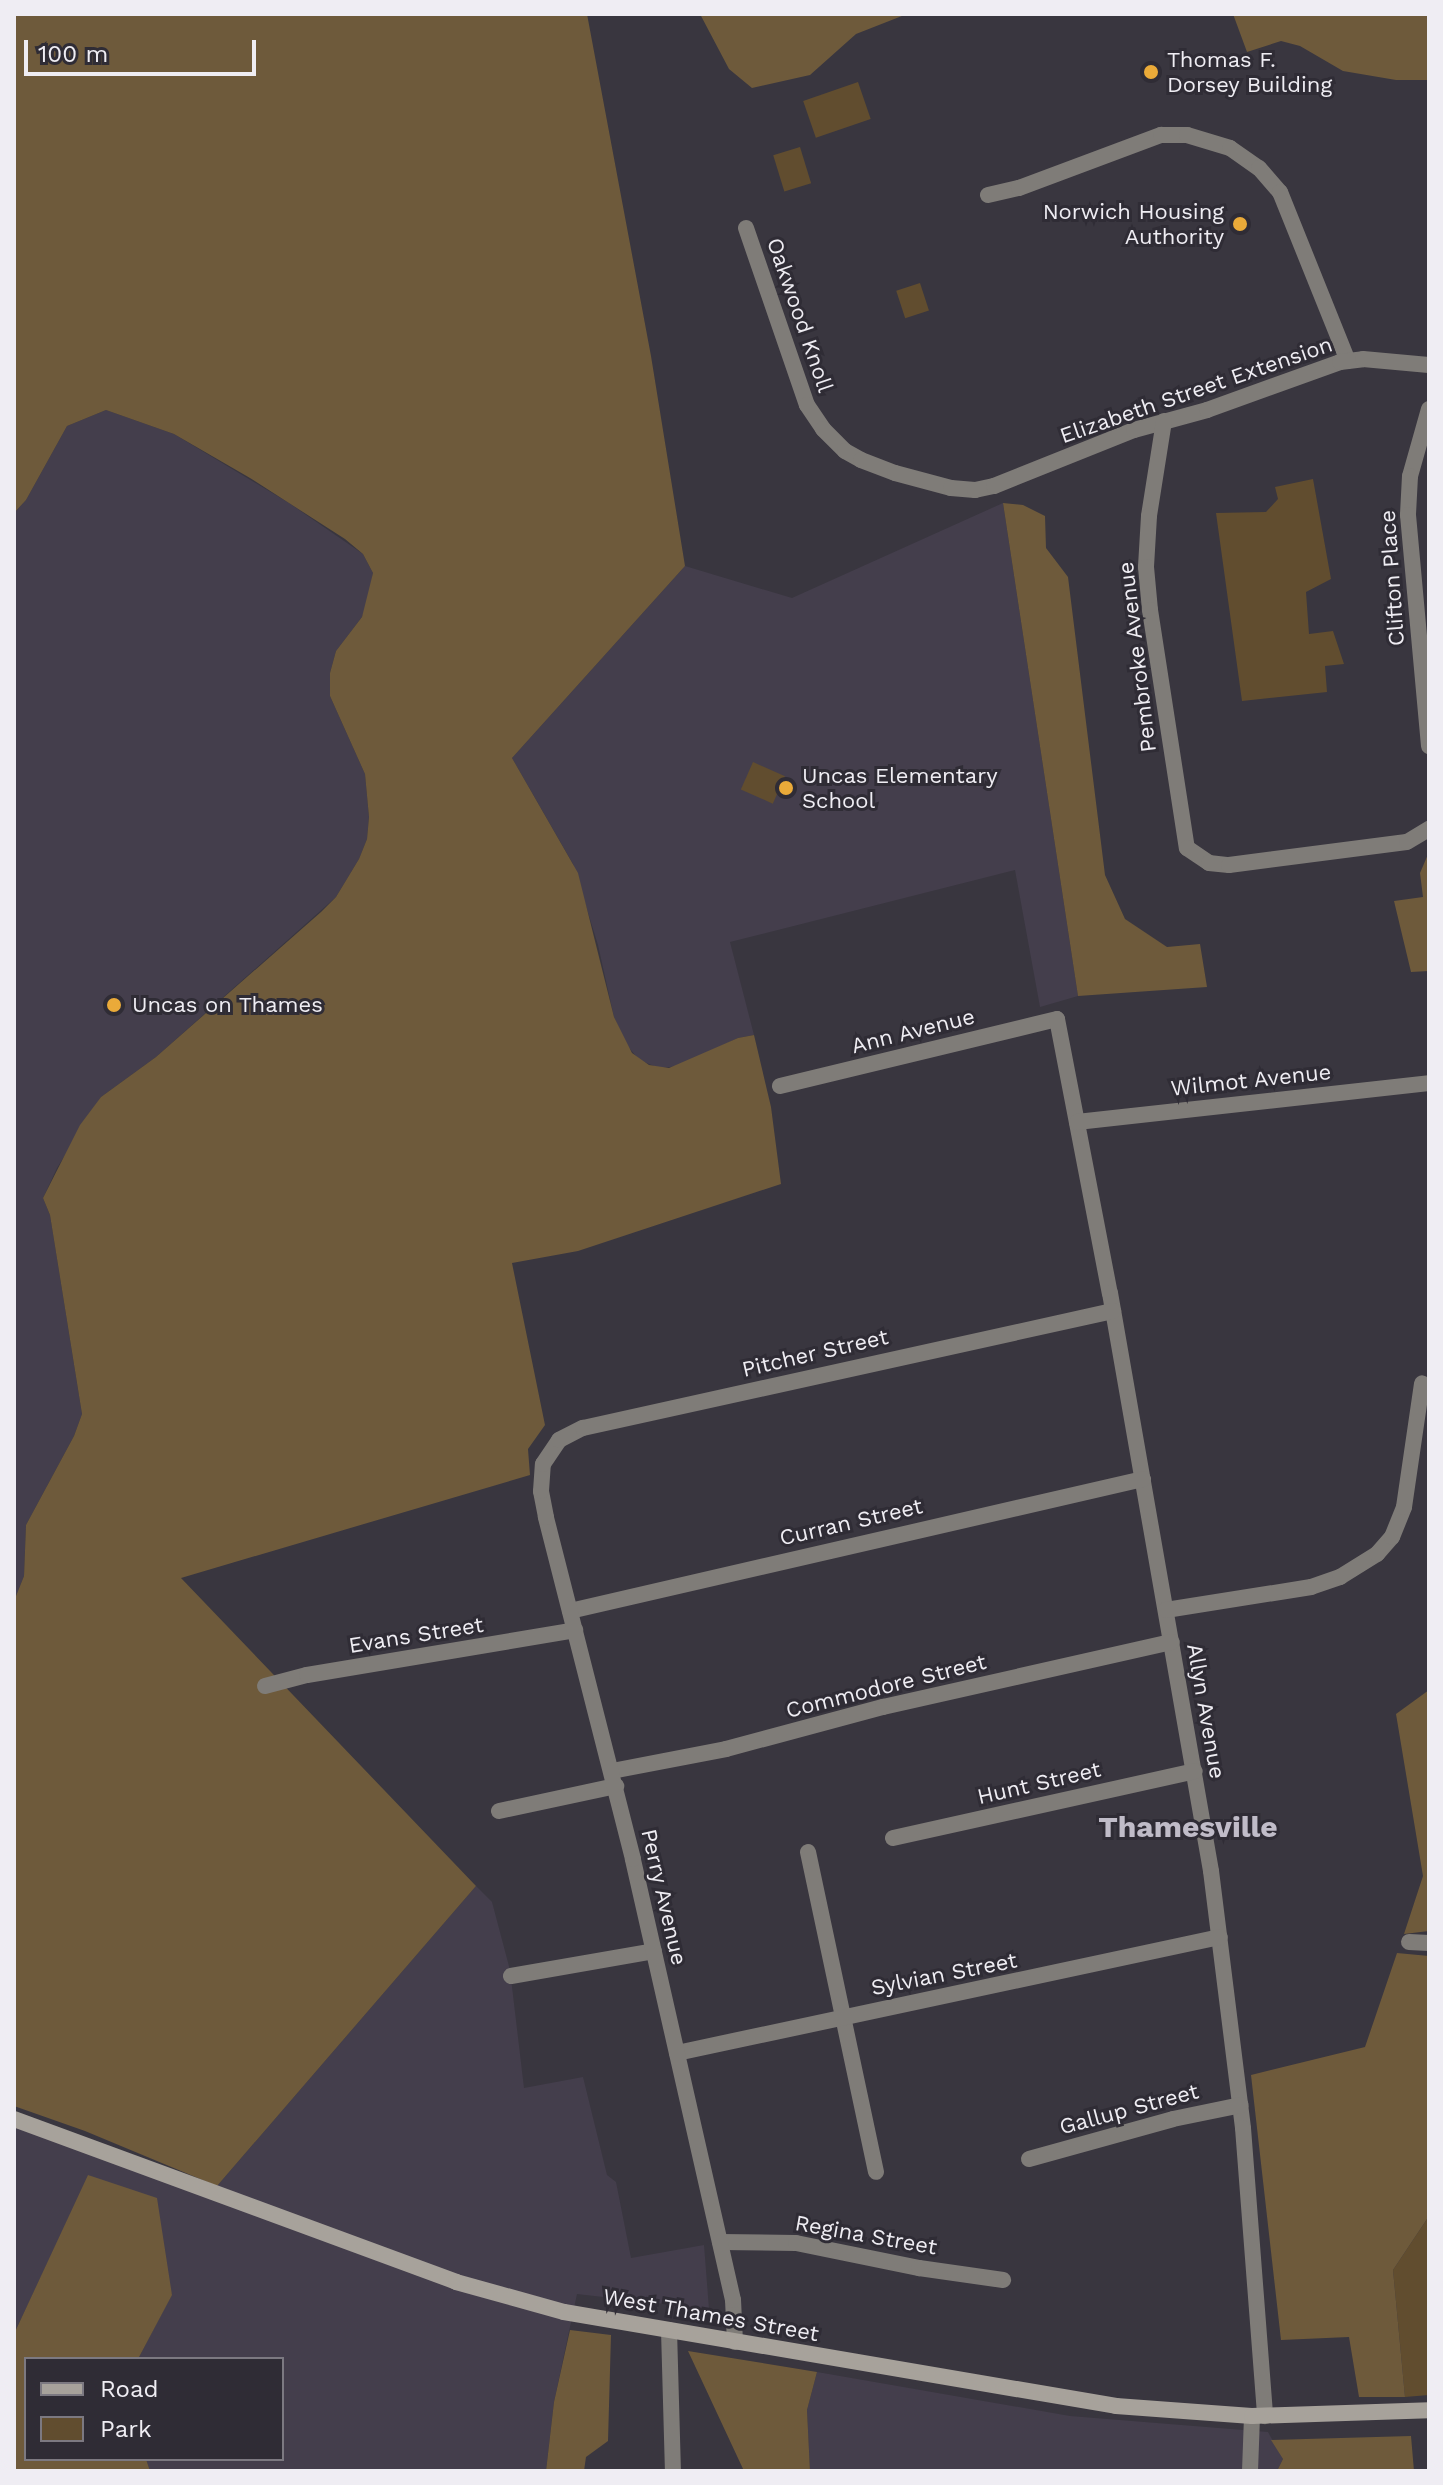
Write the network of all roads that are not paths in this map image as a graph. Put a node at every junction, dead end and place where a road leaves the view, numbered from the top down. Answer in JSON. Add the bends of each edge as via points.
{"nodes":[{"id":1,"x":988,"y":195,"type":"dead end"},
{"id":2,"x":746,"y":228,"type":"dead end"},
{"id":3,"x":1348,"y":361,"type":"junction"},
{"id":4,"x":1429,"y":365,"type":"edge"},
{"id":5,"x":1429,"y":409,"type":"edge"},
{"id":6,"x":1164,"y":421,"type":"junction"},
{"id":7,"x":982,"y":489,"type":"joint"},
{"id":8,"x":1426,"y":680,"type":"edge"},
{"id":9,"x":1429,"y":746,"type":"edge"},
{"id":10,"x":1429,"y":829,"type":"edge"},
{"id":11,"x":1057,"y":1019,"type":"joint"},
{"id":12,"x":1429,"y":1083,"type":"edge"},
{"id":13,"x":780,"y":1086,"type":"dead end"},
{"id":14,"x":1077,"y":1122,"type":"junction"},
{"id":15,"x":1113,"y":1311,"type":"junction"},
{"id":16,"x":1422,"y":1383,"type":"dead end"},
{"id":17,"x":543,"y":1464,"type":"joint"},
{"id":18,"x":1143,"y":1479,"type":"junction"},
{"id":19,"x":1166,"y":1610,"type":"junction"},
{"id":20,"x":570,"y":1611,"type":"junction"},
{"id":21,"x":575,"y":1630,"type":"junction"},
{"id":22,"x":1172,"y":1642,"type":"junction"},
{"id":23,"x":265,"y":1686,"type":"dead end"},
{"id":24,"x":1195,"y":1771,"type":"junction"},
{"id":25,"x":614,"y":1779,"type":"junction"},
{"id":26,"x":499,"y":1811,"type":"dead end"},
{"id":27,"x":893,"y":1838,"type":"dead end"},
{"id":28,"x":808,"y":1852,"type":"dead end"},
{"id":29,"x":1220,"y":1937,"type":"junction"},
{"id":30,"x":1409,"y":1942,"type":"dead end"},
{"id":31,"x":1429,"y":1943,"type":"edge"},
{"id":32,"x":654,"y":1951,"type":"junction"},
{"id":33,"x":511,"y":1976,"type":"dead end"},
{"id":34,"x":843,"y":2017,"type":"junction"},
{"id":35,"x":677,"y":2053,"type":"junction"},
{"id":36,"x":1241,"y":2105,"type":"junction"},
{"id":37,"x":14,"y":2119,"type":"edge"},
{"id":38,"x":1029,"y":2159,"type":"dead end"},
{"id":39,"x":876,"y":2172,"type":"dead end"},
{"id":40,"x":720,"y":2242,"type":"junction"},
{"id":41,"x":1003,"y":2280,"type":"dead end"},
{"id":42,"x":669,"y":2330,"type":"junction"},
{"id":43,"x":735,"y":2342,"type":"junction"},
{"id":44,"x":1429,"y":2410,"type":"edge"},
{"id":45,"x":1258,"y":2416,"type":"junction"},
{"id":46,"x":673,"y":2471,"type":"edge"},
{"id":47,"x":1250,"y":2471,"type":"edge"}],
"edges":[{"from":1,"to":3,"type":"street","via":[[1161,135],[1187,135],[1230,148],[1259,168],[1280,192]]},
{"from":2,"to":7,"type":"street","name":"Oakwood Knoll","via":[[807,405],[832,439],[881,469],[951,488]]},
{"from":3,"to":4,"type":"street","name":"Elizabeth Street Extension"},
{"from":3,"to":6,"type":"street","name":"Elizabeth Street Extension"},
{"from":5,"to":8,"type":"street","name":"Clifton Place","via":[[1408,498]]},
{"from":6,"to":7,"type":"street","name":"Elizabeth Street Extension"},
{"from":6,"to":10,"type":"street","name":"Pembroke Avenue","via":[[1146,567],[1187,848],[1200,859],[1229,865],[1407,842]]},
{"from":8,"to":9,"type":"street","name":"Clifton Place"},
{"from":11,"to":13,"type":"street","name":"Ann Avenue"},
{"from":11,"to":14,"type":"street","name":"Allyn Avenue"},
{"from":12,"to":14,"type":"street","name":"Wilmot Avenue"},
{"from":14,"to":15,"type":"street","name":"Allyn Avenue"},
{"from":15,"to":17,"type":"street","name":"Pitcher Street","via":[[583,1428],[559,1440]]},
{"from":15,"to":18,"type":"street","name":"Allyn Avenue"},
{"from":16,"to":19,"type":"street","via":[[1404,1507],[1392,1537],[1377,1554],[1340,1577],[1311,1587]]},
{"from":17,"to":20,"type":"street","name":"Perry Avenue","via":[[543,1501]]},
{"from":18,"to":19,"type":"street","name":"Allyn Avenue"},
{"from":18,"to":20,"type":"street","name":"Curran Street"},
{"from":19,"to":22,"type":"street","name":"Allyn Avenue"},
{"from":20,"to":21,"type":"street","name":"Perry Avenue"},
{"from":21,"to":23,"type":"street","name":"Evans Street"},
{"from":21,"to":25,"type":"street","name":"Perry Avenue"},
{"from":22,"to":24,"type":"street","name":"Allyn Avenue"},
{"from":22,"to":25,"type":"street","name":"Commodore Street","via":[[883,1707]]},
{"from":24,"to":27,"type":"street","name":"Hunt Street"},
{"from":24,"to":29,"type":"street","name":"Allyn Avenue"},
{"from":25,"to":26,"type":"street","name":"Commodore Street"},
{"from":25,"to":32,"type":"street","name":"Perry Avenue"},
{"from":28,"to":34,"type":"street"},
{"from":29,"to":34,"type":"street","name":"Sylvian Street"},
{"from":29,"to":36,"type":"street","name":"Allyn Avenue"},
{"from":30,"to":31,"type":"street"},
{"from":32,"to":33,"type":"street"},
{"from":32,"to":35,"type":"street","name":"Perry Avenue"},
{"from":34,"to":35,"type":"street","name":"Sylvian Street"},
{"from":34,"to":39,"type":"street"},
{"from":35,"to":40,"type":"street","name":"Perry Avenue"},
{"from":36,"to":38,"type":"street","name":"Gallup Street"},
{"from":36,"to":45,"type":"street","name":"Allyn Avenue","via":[[1263,2360]]},
{"from":37,"to":42,"type":"main road","name":"West Thames Street","via":[[456,2282],[547,2308]]},
{"from":40,"to":41,"type":"street","name":"Regina Street","via":[[796,2243]]},
{"from":40,"to":43,"type":"street","name":"Perry Avenue","via":[[735,2311]]},
{"from":42,"to":43,"type":"main road","name":"West Thames Street"},
{"from":42,"to":46,"type":"street"},
{"from":43,"to":45,"type":"main road","name":"West Thames Street","via":[[1071,2401]]},
{"from":44,"to":45,"type":"main road","name":"West Thames Street"},
{"from":45,"to":47,"type":"street","name":"Allyn Avenue"}]}
